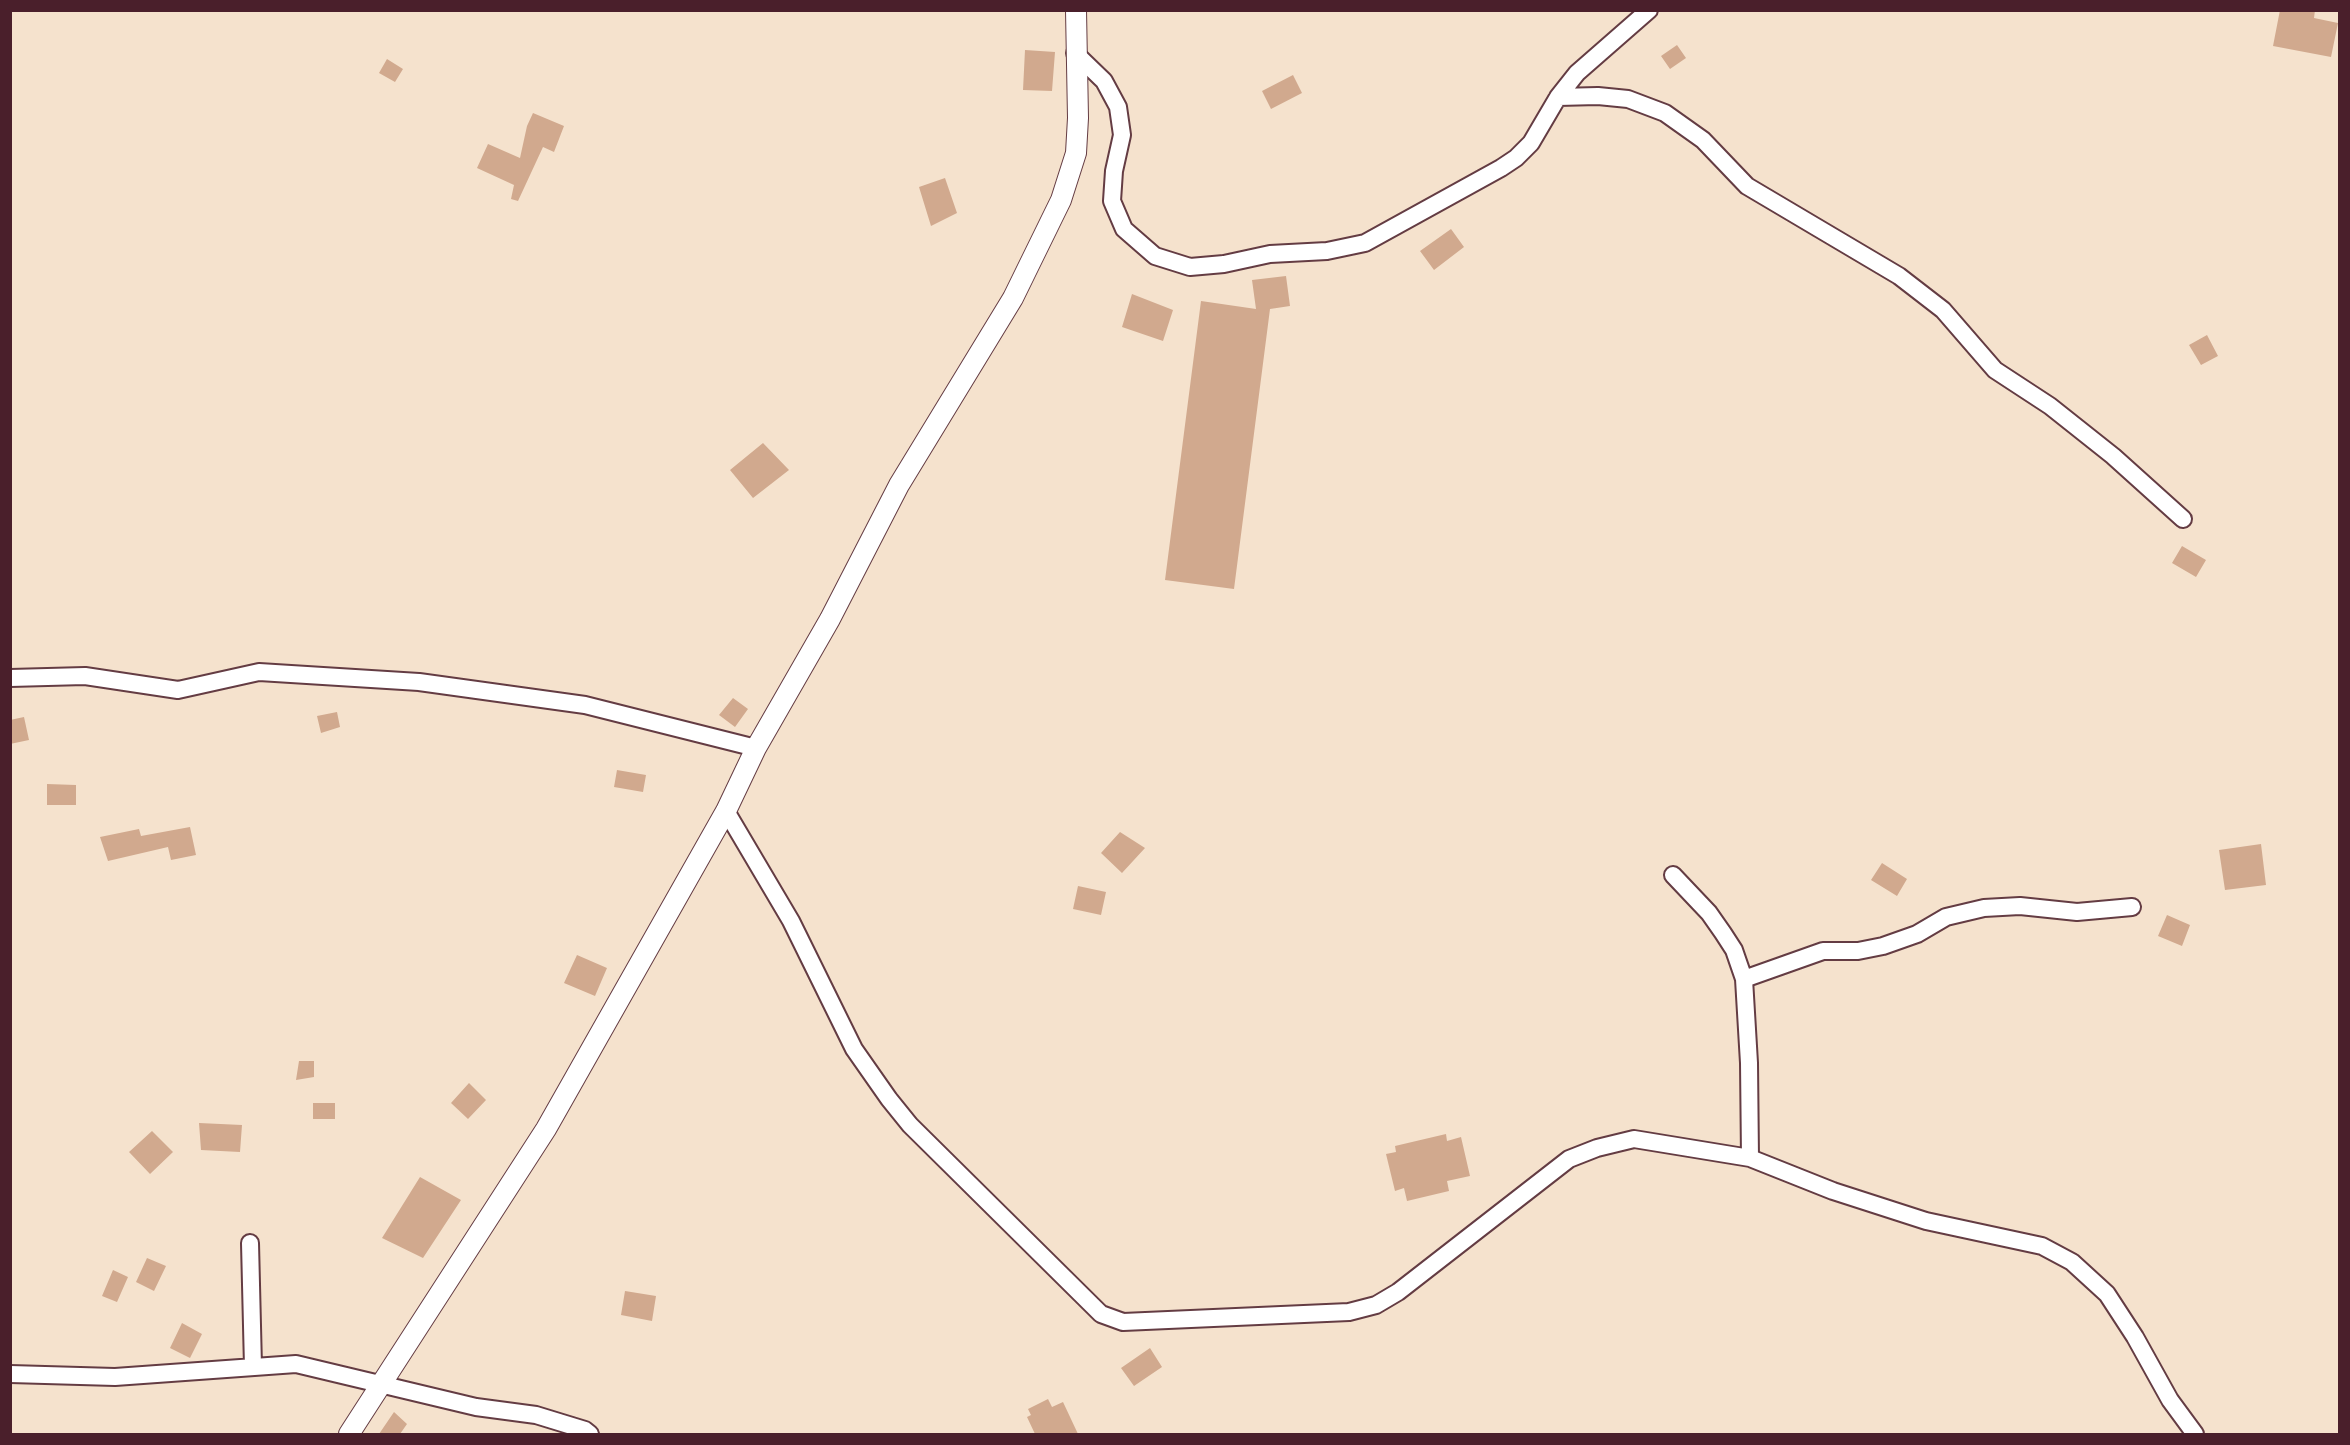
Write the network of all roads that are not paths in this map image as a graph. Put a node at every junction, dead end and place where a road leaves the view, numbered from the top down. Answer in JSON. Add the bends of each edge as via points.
{"nodes":[{"id":1,"x":1076,"y":10,"type":"edge"},
{"id":2,"x":1649,"y":10,"type":"edge"},
{"id":3,"x":1075,"y":53,"type":"junction"},
{"id":4,"x":1558,"y":98,"type":"junction"},
{"id":5,"x":2184,"y":519,"type":"dead end"},
{"id":6,"x":10,"y":678,"type":"edge"},
{"id":7,"x":756,"y":748,"type":"junction"},
{"id":8,"x":726,"y":810,"type":"junction"},
{"id":9,"x":1673,"y":875,"type":"dead end"},
{"id":10,"x":2132,"y":907,"type":"dead end"},
{"id":11,"x":1744,"y":979,"type":"junction"},
{"id":12,"x":1750,"y":1158,"type":"junction"},
{"id":13,"x":250,"y":1243,"type":"dead end"},
{"id":14,"x":252,"y":1367,"type":"junction"},
{"id":15,"x":10,"y":1374,"type":"edge"},
{"id":16,"x":381,"y":1386,"type":"junction"},
{"id":17,"x":349,"y":1434,"type":"edge"},
{"id":18,"x":590,"y":1434,"type":"edge"},
{"id":19,"x":2195,"y":1434,"type":"edge"}],
"edges":[{"from":1,"to":3,"type":"street"},
{"from":2,"to":4,"type":"street","via":[[1577,73]]},
{"from":3,"to":4,"type":"street","via":[[1104,81],[1118,107],[1122,135],[1112,201],[1124,229],[1155,256],[1190,267],[1365,243],[1516,158],[1531,143]]},
{"from":3,"to":7,"type":"street","via":[[1076,153],[1061,200],[1013,298],[899,485],[830,619]]},
{"from":4,"to":5,"type":"street","via":[[1628,99],[1665,113],[1703,140],[1747,186],[1899,276],[1943,310],[1995,370],[2050,406]]},
{"from":6,"to":7,"type":"street","via":[[85,676],[178,690],[259,672],[419,682],[585,705]]},
{"from":7,"to":8,"type":"street"},
{"from":8,"to":12,"type":"street","via":[[791,921],[854,1049],[889,1099],[910,1125],[1080,1295],[1101,1314],[1123,1322],[1349,1312],[1376,1305],[1569,1159],[1597,1148],[1634,1139]]},
{"from":8,"to":16,"type":"street","via":[[546,1129]]},
{"from":9,"to":11,"type":"street","via":[[1724,933]]},
{"from":10,"to":11,"type":"street","via":[[2078,912],[2020,906],[1984,908],[1946,917],[1917,934],[1883,946],[1823,951]]},
{"from":11,"to":12,"type":"street"},
{"from":12,"to":19,"type":"street","via":[[1833,1191],[1926,1221],[2042,1246],[2072,1262],[2107,1294],[2170,1400]]},
{"from":13,"to":14,"type":"street"},
{"from":14,"to":15,"type":"street","via":[[115,1377]]},
{"from":14,"to":16,"type":"street","via":[[296,1364]]},
{"from":16,"to":17,"type":"street"},
{"from":16,"to":18,"type":"street","via":[[476,1407],[536,1415]]}]}
